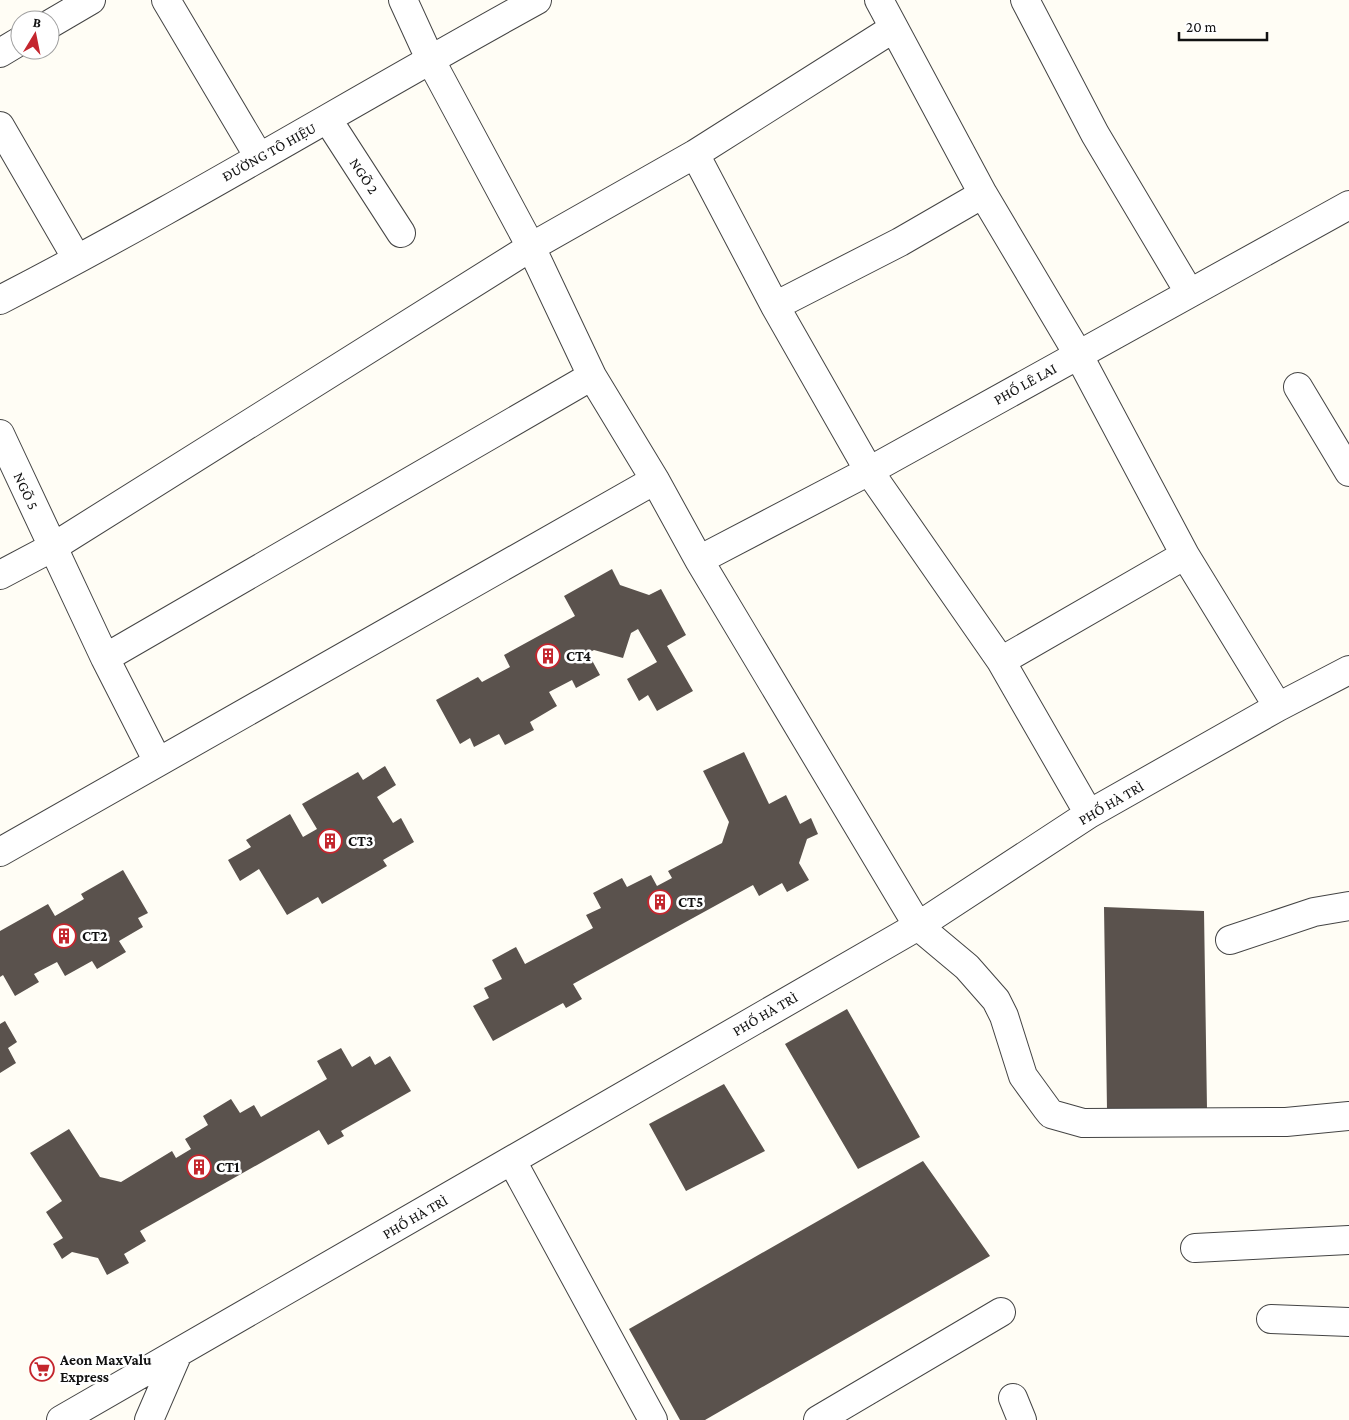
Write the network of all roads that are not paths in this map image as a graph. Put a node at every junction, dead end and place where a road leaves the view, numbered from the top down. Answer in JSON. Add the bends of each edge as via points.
{"nodes":[{"id":1,"x":91,"y":0,"type":"edge"},
{"id":2,"x":166,"y":0,"type":"edge"},
{"id":3,"x":402,"y":0,"type":"edge"},
{"id":4,"x":537,"y":0,"type":"edge"},
{"id":5,"x":879,"y":0,"type":"edge"},
{"id":6,"x":1025,"y":0,"type":"edge"},
{"id":7,"x":60,"y":18,"type":"edge"},
{"id":8,"x":894,"y":28,"type":"junction"},
{"id":9,"x":430,"y":59,"type":"junction"},
{"id":10,"x":328,"y":120,"type":"junction"},
{"id":11,"x":0,"y":126,"type":"edge"},
{"id":12,"x":695,"y":154,"type":"junction"},
{"id":13,"x":260,"y":157,"type":"junction"},
{"id":14,"x":983,"y":194,"type":"junction"},
{"id":15,"x":1349,"y":205,"type":"edge"},
{"id":16,"x":401,"y":233,"type":"dead end"},
{"id":17,"x":531,"y":247,"type":"junction"},
{"id":18,"x":76,"y":259,"type":"junction"},
{"id":19,"x":1189,"y":292,"type":"junction"},
{"id":20,"x":0,"y":300,"type":"edge"},
{"id":21,"x":775,"y":306,"type":"junction"},
{"id":22,"x":1078,"y":354,"type":"junction"},
{"id":23,"x":592,"y":376,"type":"junction"},
{"id":24,"x":1298,"y":387,"type":"dead end"},
{"id":25,"x":0,"y":434,"type":"edge"},
{"id":26,"x":1341,"y":440,"type":"edge"},
{"id":27,"x":869,"y":472,"type":"junction"},
{"id":28,"x":1349,"y":472,"type":"edge"},
{"id":29,"x":655,"y":480,"type":"junction"},
{"id":30,"x":53,"y":547,"type":"junction"},
{"id":31,"x":1185,"y":555,"type":"junction"},
{"id":32,"x":699,"y":560,"type":"junction"},
{"id":33,"x":0,"y":575,"type":"edge"},
{"id":34,"x":105,"y":658,"type":"junction"},
{"id":35,"x":1001,"y":661,"type":"junction"},
{"id":36,"x":1349,"y":670,"type":"edge"},
{"id":37,"x":1278,"y":707,"type":"junction"},
{"id":38,"x":158,"y":762,"type":"junction"},
{"id":39,"x":1089,"y":814,"type":"junction"},
{"id":40,"x":0,"y":852,"type":"edge"},
{"id":41,"x":1349,"y":906,"type":"edge"},
{"id":42,"x":918,"y":926,"type":"junction"},
{"id":43,"x":1230,"y":940,"type":"dead end"},
{"id":44,"x":1349,"y":1116,"type":"edge"},
{"id":45,"x":512,"y":1161,"type":"junction"},
{"id":46,"x":1349,"y":1240,"type":"edge"},
{"id":47,"x":1194,"y":1248,"type":"dead end"},
{"id":48,"x":1001,"y":1312,"type":"dead end"},
{"id":49,"x":1271,"y":1319,"type":"dead end"},
{"id":50,"x":1349,"y":1322,"type":"edge"},
{"id":51,"x":178,"y":1353,"type":"junction"},
{"id":52,"x":61,"y":1420,"type":"edge"},
{"id":53,"x":149,"y":1420,"type":"edge"},
{"id":54,"x":653,"y":1420,"type":"edge"},
{"id":55,"x":818,"y":1420,"type":"edge"}],
"edges":[{"from":1,"to":7,"type":"street"},
{"from":2,"to":13,"type":"street"},
{"from":3,"to":9,"type":"street"},
{"from":4,"to":9,"type":"street","name":"ĐƯỜNG TÔ HIỆU"},
{"from":5,"to":8,"type":"street"},
{"from":6,"to":19,"type":"street","via":[[1095,134]]},
{"from":8,"to":12,"type":"street"},
{"from":8,"to":14,"type":"street"},
{"from":9,"to":10,"type":"street","name":"ĐƯỜNG TÔ HIỆU"},
{"from":9,"to":17,"type":"street"},
{"from":10,"to":13,"type":"street","name":"ĐƯỜNG TÔ HIỆU"},
{"from":10,"to":16,"type":"street","name":"NGÕ 2"},
{"from":11,"to":18,"type":"street"},
{"from":12,"to":17,"type":"street"},
{"from":12,"to":21,"type":"street"},
{"from":13,"to":18,"type":"street","name":"ĐƯỜNG TÔ HIỆU"},
{"from":14,"to":21,"type":"street","via":[[900,242]]},
{"from":14,"to":22,"type":"street"},
{"from":15,"to":19,"type":"street","name":"PHỐ LÊ LAI"},
{"from":17,"to":23,"type":"street"},
{"from":17,"to":30,"type":"street"},
{"from":18,"to":20,"type":"street","name":"ĐƯỜNG TÔ HIỆU"},
{"from":19,"to":22,"type":"street","name":"PHỐ LÊ LAI"},
{"from":21,"to":27,"type":"street"},
{"from":22,"to":27,"type":"street","name":"PHỐ LÊ LAI"},
{"from":22,"to":31,"type":"street"},
{"from":23,"to":29,"type":"street"},
{"from":23,"to":34,"type":"street"},
{"from":24,"to":26,"type":"street"},
{"from":25,"to":30,"type":"street","name":"NGÕ 5"},
{"from":26,"to":28,"type":"street"},
{"from":27,"to":32,"type":"street","name":"PHỐ LÊ LAI"},
{"from":27,"to":35,"type":"street"},
{"from":29,"to":32,"type":"street"},
{"from":29,"to":38,"type":"street"},
{"from":30,"to":33,"type":"street"},
{"from":30,"to":34,"type":"street","name":"NGÕ 5"},
{"from":31,"to":35,"type":"street"},
{"from":31,"to":37,"type":"street"},
{"from":32,"to":42,"type":"street"},
{"from":34,"to":38,"type":"street","name":"NGÕ 5"},
{"from":35,"to":39,"type":"street"},
{"from":36,"to":37,"type":"street","name":"PHỐ HÀ TRÌ"},
{"from":37,"to":39,"type":"street","name":"PHỐ HÀ TRÌ"},
{"from":38,"to":40,"type":"street"},
{"from":39,"to":42,"type":"street","name":"PHỐ HÀ TRÌ"},
{"from":41,"to":43,"type":"street","via":[[1314,912]]},
{"from":42,"to":44,"type":"street","via":[[967,967],[996,1000],[1023,1076],[1051,1114],[1083,1123],[1140,1124],[1286,1122]]},
{"from":42,"to":45,"type":"street","name":"PHỐ HÀ TRÌ"},
{"from":45,"to":51,"type":"street","name":"PHỐ HÀ TRÌ"},
{"from":45,"to":54,"type":"street"},
{"from":46,"to":47,"type":"street"},
{"from":48,"to":55,"type":"street"},
{"from":49,"to":50,"type":"street"},
{"from":51,"to":52,"type":"street","name":"PHỐ HÀ TRÌ"},
{"from":51,"to":53,"type":"street"}]}
